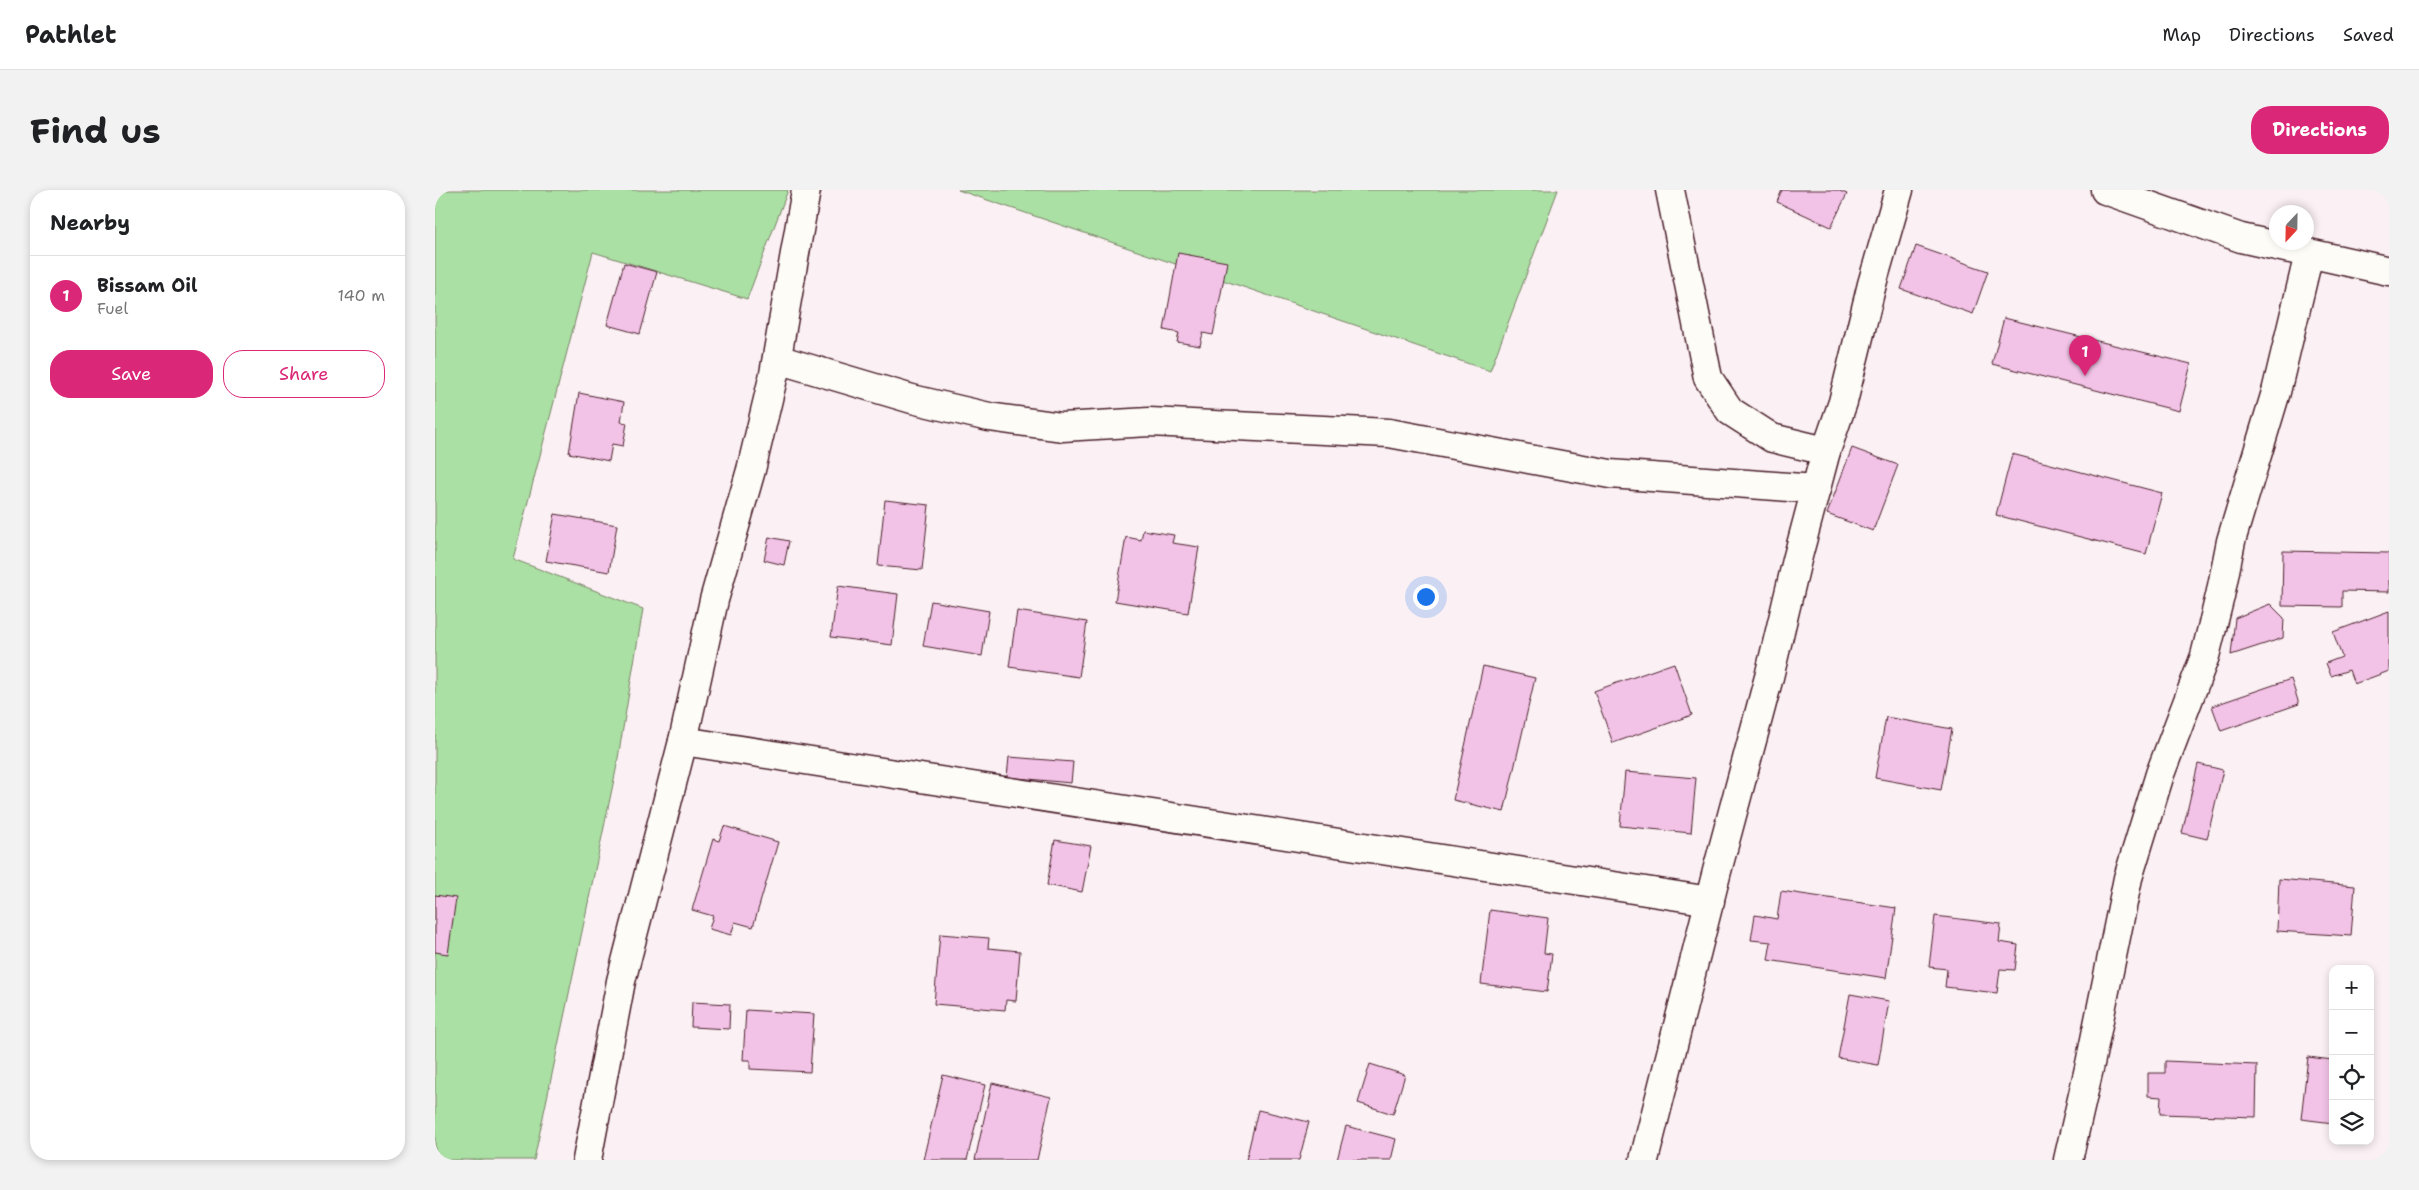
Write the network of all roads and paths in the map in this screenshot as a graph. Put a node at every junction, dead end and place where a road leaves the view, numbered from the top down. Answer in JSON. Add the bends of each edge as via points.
{"nodes":[{"id":1,"x":806,"y":190,"type":"edge"},
{"id":2,"x":1670,"y":190,"type":"edge"},
{"id":3,"x":1899,"y":190,"type":"edge"},
{"id":4,"x":2105,"y":190,"type":"edge"},
{"id":5,"x":2309,"y":254,"type":"junction"},
{"id":6,"x":2389,"y":271,"type":"edge"},
{"id":7,"x":777,"y":359,"type":"junction"},
{"id":8,"x":1826,"y":451,"type":"junction"},
{"id":9,"x":1816,"y":489,"type":"junction"},
{"id":10,"x":683,"y":741,"type":"junction"},
{"id":11,"x":1710,"y":901,"type":"junction"},
{"id":12,"x":587,"y":1160,"type":"edge"},
{"id":13,"x":1649,"y":1160,"type":"edge"},
{"id":14,"x":2068,"y":1160,"type":"edge"}],
"edges":[{"from":1,"to":7,"type":"street"},
{"from":2,"to":8,"type":"street","via":[[1708,378],[1730,411],[1771,438]]},
{"from":3,"to":8,"type":"street","via":[[1843,402]]},
{"from":4,"to":5,"type":"street","via":[[2241,238]]},
{"from":5,"to":6,"type":"street"},
{"from":5,"to":14,"type":"street","via":[[2276,392],[2231,541],[2205,656],[2159,774],[2128,878]]},
{"from":7,"to":9,"type":"street","via":[[912,399],[989,417],[1062,427],[1149,422],[1389,433],[1611,474]]},
{"from":7,"to":10,"type":"street","via":[[751,470],[714,600]]},
{"from":8,"to":9,"type":"street"},
{"from":9,"to":11,"type":"street"},
{"from":10,"to":11,"type":"street"},
{"from":10,"to":12,"type":"street","via":[[621,981]]},
{"from":11,"to":13,"type":"street"}]}
